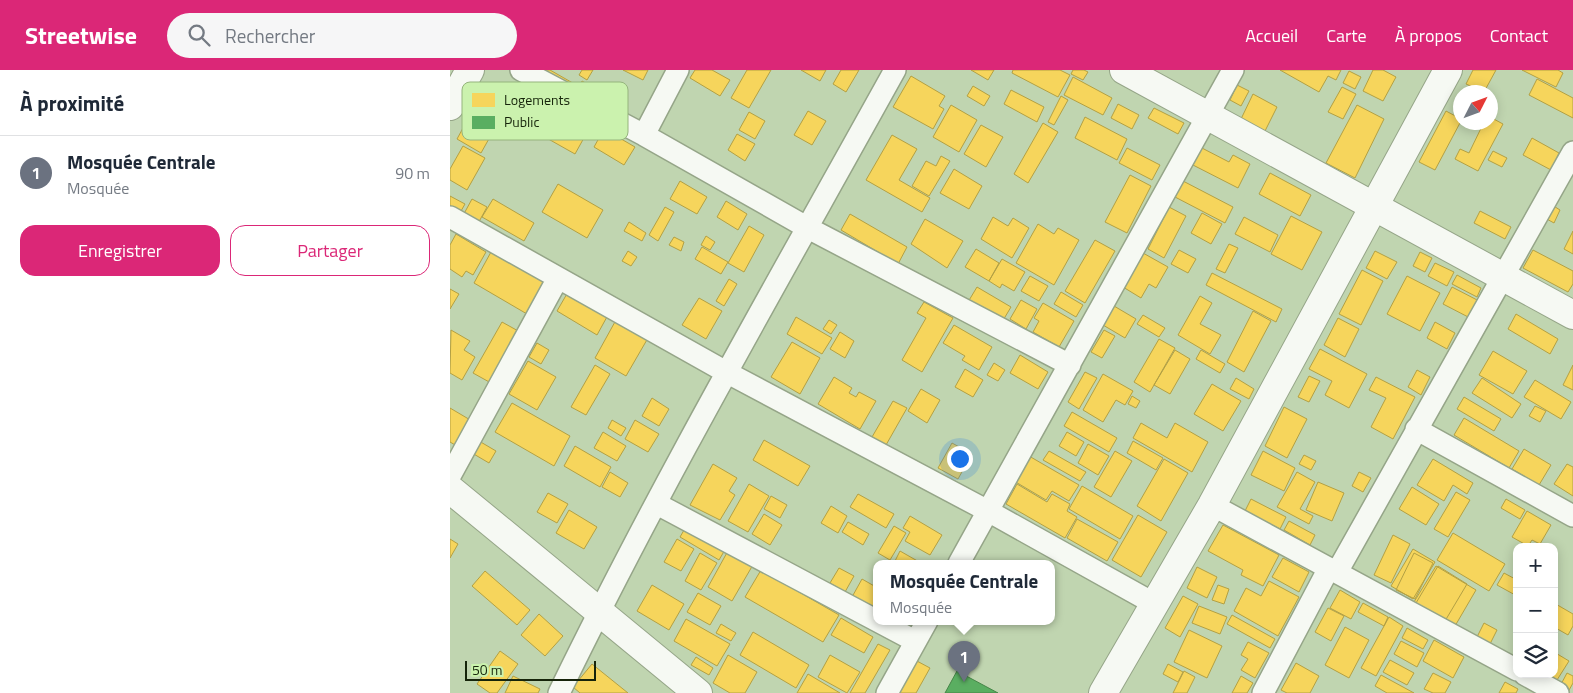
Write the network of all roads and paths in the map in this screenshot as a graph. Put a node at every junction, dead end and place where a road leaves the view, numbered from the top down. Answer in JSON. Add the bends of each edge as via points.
{"nodes":[{"id":1,"x":470,"y":70,"type":"edge"},
{"id":2,"x":521,"y":70,"type":"edge"},
{"id":3,"x":678,"y":70,"type":"edge"},
{"id":4,"x":895,"y":70,"type":"edge"},
{"id":5,"x":1124,"y":70,"type":"edge"},
{"id":6,"x":1234,"y":70,"type":"edge"},
{"id":7,"x":1448,"y":70,"type":"edge"},
{"id":8,"x":463,"y":82,"type":"edge"},
{"id":9,"x":543,"y":82,"type":"edge"},
{"id":10,"x":462,"y":84,"type":"edge"},
{"id":11,"x":450,"y":106,"type":"edge"},
{"id":12,"x":1208,"y":116,"type":"junction"},
{"id":13,"x":628,"y":127,"type":"edge"},
{"id":14,"x":644,"y":136,"type":"junction"},
{"id":15,"x":1573,"y":152,"type":"edge"},
{"id":16,"x":1375,"y":206,"type":"junction"},
{"id":17,"x":450,"y":217,"type":"edge"},
{"id":18,"x":808,"y":228,"type":"junction"},
{"id":19,"x":1502,"y":276,"type":"junction"},
{"id":20,"x":558,"y":278,"type":"junction"},
{"id":21,"x":1573,"y":315,"type":"edge"},
{"id":22,"x":1070,"y":365,"type":"junction"},
{"id":23,"x":726,"y":372,"type":"junction"},
{"id":24,"x":1416,"y":430,"type":"junction"},
{"id":25,"x":450,"y":476,"type":"edge"},
{"id":26,"x":450,"y":490,"type":"edge"},
{"id":27,"x":657,"y":504,"type":"junction"},
{"id":28,"x":1212,"y":505,"type":"junction"},
{"id":29,"x":988,"y":511,"type":"junction"},
{"id":30,"x":1573,"y":516,"type":"edge"},
{"id":31,"x":961,"y":560,"type":"edge"},
{"id":32,"x":1333,"y":570,"type":"junction"},
{"id":33,"x":1153,"y":603,"type":"junction"},
{"id":34,"x":598,"y":611,"type":"junction"},
{"id":35,"x":873,"y":620,"type":"edge"},
{"id":36,"x":883,"y":625,"type":"edge"},
{"id":37,"x":925,"y":625,"type":"edge"},
{"id":38,"x":915,"y":642,"type":"junction"},
{"id":39,"x":1513,"y":668,"type":"edge"},
{"id":40,"x":1531,"y":678,"type":"edge"},
{"id":41,"x":559,"y":693,"type":"edge"},
{"id":42,"x":698,"y":693,"type":"edge"},
{"id":43,"x":887,"y":693,"type":"edge"},
{"id":44,"x":1103,"y":693,"type":"edge"},
{"id":45,"x":1263,"y":693,"type":"edge"},
{"id":46,"x":1558,"y":693,"type":"edge"}],
"edges":[{"from":1,"to":8,"type":"main road"},
{"from":2,"to":9,"type":"street"},
{"from":3,"to":14,"type":"street"},
{"from":4,"to":18,"type":"street"},
{"from":5,"to":12,"type":"main road"},
{"from":6,"to":12,"type":"street"},
{"from":7,"to":16,"type":"main road"},
{"from":10,"to":11,"type":"main road"},
{"from":12,"to":16,"type":"main road"},
{"from":12,"to":22,"type":"street"},
{"from":13,"to":14,"type":"street"},
{"from":14,"to":18,"type":"street"},
{"from":15,"to":19,"type":"street"},
{"from":16,"to":19,"type":"main road"},
{"from":16,"to":28,"type":"main road"},
{"from":17,"to":20,"type":"street"},
{"from":18,"to":22,"type":"street"},
{"from":18,"to":23,"type":"street"},
{"from":19,"to":21,"type":"main road"},
{"from":19,"to":24,"type":"street"},
{"from":20,"to":23,"type":"street"},
{"from":20,"to":25,"type":"street"},
{"from":22,"to":29,"type":"street"},
{"from":23,"to":27,"type":"street"},
{"from":23,"to":29,"type":"street"},
{"from":24,"to":30,"type":"street"},
{"from":24,"to":32,"type":"street"},
{"from":26,"to":34,"type":"main road"},
{"from":27,"to":34,"type":"street"},
{"from":27,"to":35,"type":"street"},
{"from":28,"to":32,"type":"street"},
{"from":28,"to":33,"type":"main road"},
{"from":29,"to":31,"type":"street"},
{"from":29,"to":33,"type":"street"},
{"from":32,"to":39,"type":"street"},
{"from":32,"to":45,"type":"street"},
{"from":33,"to":44,"type":"main road"},
{"from":34,"to":41,"type":"street"},
{"from":34,"to":42,"type":"main road"},
{"from":36,"to":38,"type":"street"},
{"from":37,"to":38,"type":"street"},
{"from":38,"to":43,"type":"street"},
{"from":40,"to":46,"type":"street"}]}
